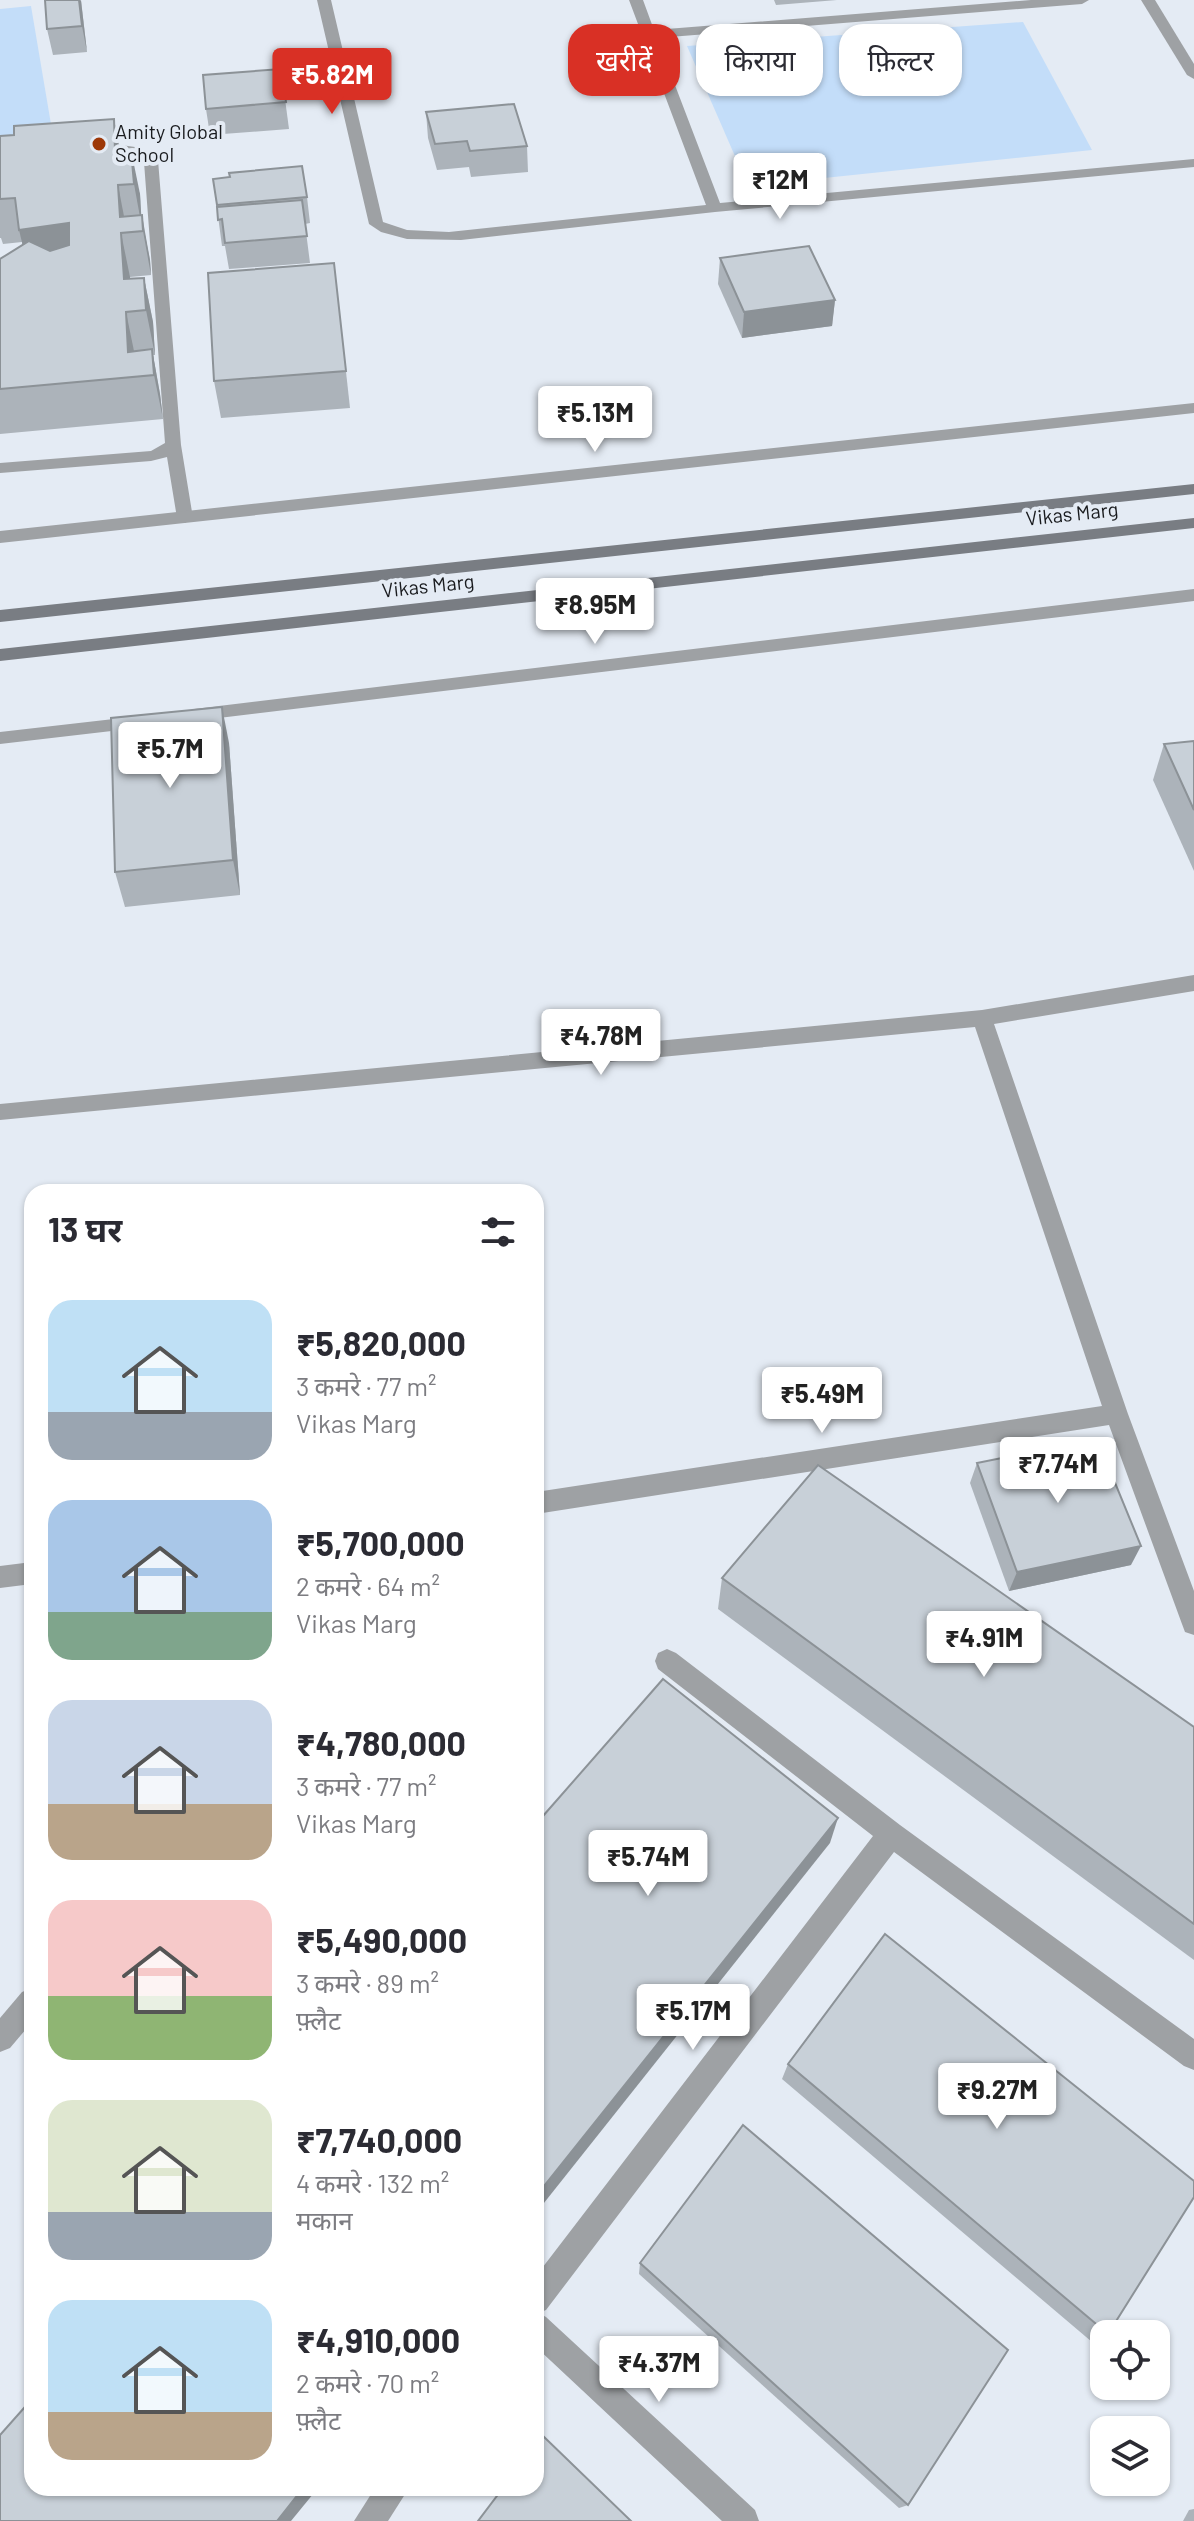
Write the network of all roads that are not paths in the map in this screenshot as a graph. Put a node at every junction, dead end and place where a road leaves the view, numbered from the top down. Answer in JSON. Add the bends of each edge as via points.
{"nodes":[{"id":1,"x":324,"y":0,"type":"edge"},
{"id":2,"x":636,"y":0,"type":"edge"},
{"id":3,"x":1082,"y":0,"type":"edge"},
{"id":4,"x":1148,"y":0,"type":"edge"},
{"id":5,"x":646,"y":24,"type":"edge"},
{"id":6,"x":680,"y":32,"type":"edge"},
{"id":7,"x":1194,"y":75,"type":"edge"},
{"id":8,"x":673,"y":96,"type":"edge"},
{"id":9,"x":75,"y":151,"type":"edge"},
{"id":10,"x":1194,"y":163,"type":"edge"},
{"id":11,"x":715,"y":208,"type":"junction"},
{"id":12,"x":1194,"y":408,"type":"edge"},
{"id":13,"x":173,"y":445,"type":"junction"},
{"id":14,"x":0,"y":468,"type":"edge"},
{"id":15,"x":1192,"y":493,"type":"edge"},
{"id":16,"x":185,"y":518,"type":"junction"},
{"id":17,"x":1194,"y":523,"type":"edge"},
{"id":18,"x":0,"y":537,"type":"edge"},
{"id":19,"x":1194,"y":595,"type":"edge"},
{"id":20,"x":0,"y":616,"type":"edge"},
{"id":21,"x":0,"y":655,"type":"edge"},
{"id":22,"x":0,"y":738,"type":"edge"},
{"id":23,"x":1194,"y":983,"type":"edge"},
{"id":24,"x":982,"y":1018,"type":"junction"},
{"id":25,"x":0,"y":1112,"type":"edge"},
{"id":26,"x":1116,"y":1414,"type":"junction"},
{"id":27,"x":544,"y":1502,"type":"edge"},
{"id":28,"x":24,"y":1574,"type":"edge"},
{"id":29,"x":0,"y":1577,"type":"edge"},
{"id":30,"x":1194,"y":1624,"type":"edge"},
{"id":31,"x":667,"y":1661,"type":"dead end"},
{"id":32,"x":891,"y":1834,"type":"junction"},
{"id":33,"x":24,"y":2011,"type":"edge"},
{"id":34,"x":0,"y":2038,"type":"edge"},
{"id":35,"x":1194,"y":2056,"type":"edge"},
{"id":36,"x":544,"y":2289,"type":"edge"},
{"id":37,"x":544,"y":2334,"type":"edge"},
{"id":38,"x":388,"y":2496,"type":"edge"},
{"id":39,"x":369,"y":2521,"type":"edge"},
{"id":40,"x":744,"y":2521,"type":"edge"}],
"edges":[{"from":1,"to":11,"type":"street","via":[[376,224],[396,234],[426,238]]},
{"from":2,"to":5,"type":"street"},
{"from":3,"to":6,"type":"street"},
{"from":4,"to":7,"type":"street"},
{"from":8,"to":11,"type":"street"},
{"from":9,"to":13,"type":"street","via":[[120,147],[151,160]]},
{"from":10,"to":11,"type":"street"},
{"from":12,"to":16,"type":"street"},
{"from":13,"to":14,"type":"street","via":[[151,456]]},
{"from":13,"to":16,"type":"street"},
{"from":15,"to":20,"type":"main road","name":"Vikas Marg"},
{"from":16,"to":18,"type":"street"},
{"from":17,"to":21,"type":"main road","name":"Vikas Marg"},
{"from":19,"to":22,"type":"street"},
{"from":23,"to":24,"type":"street"},
{"from":24,"to":25,"type":"street"},
{"from":24,"to":26,"type":"street"},
{"from":26,"to":27,"type":"street"},
{"from":26,"to":30,"type":"street"},
{"from":28,"to":29,"type":"street"},
{"from":31,"to":32,"type":"street"},
{"from":32,"to":35,"type":"street"},
{"from":32,"to":36,"type":"street"},
{"from":33,"to":34,"type":"street"},
{"from":37,"to":40,"type":"street"},
{"from":38,"to":39,"type":"street"}]}
